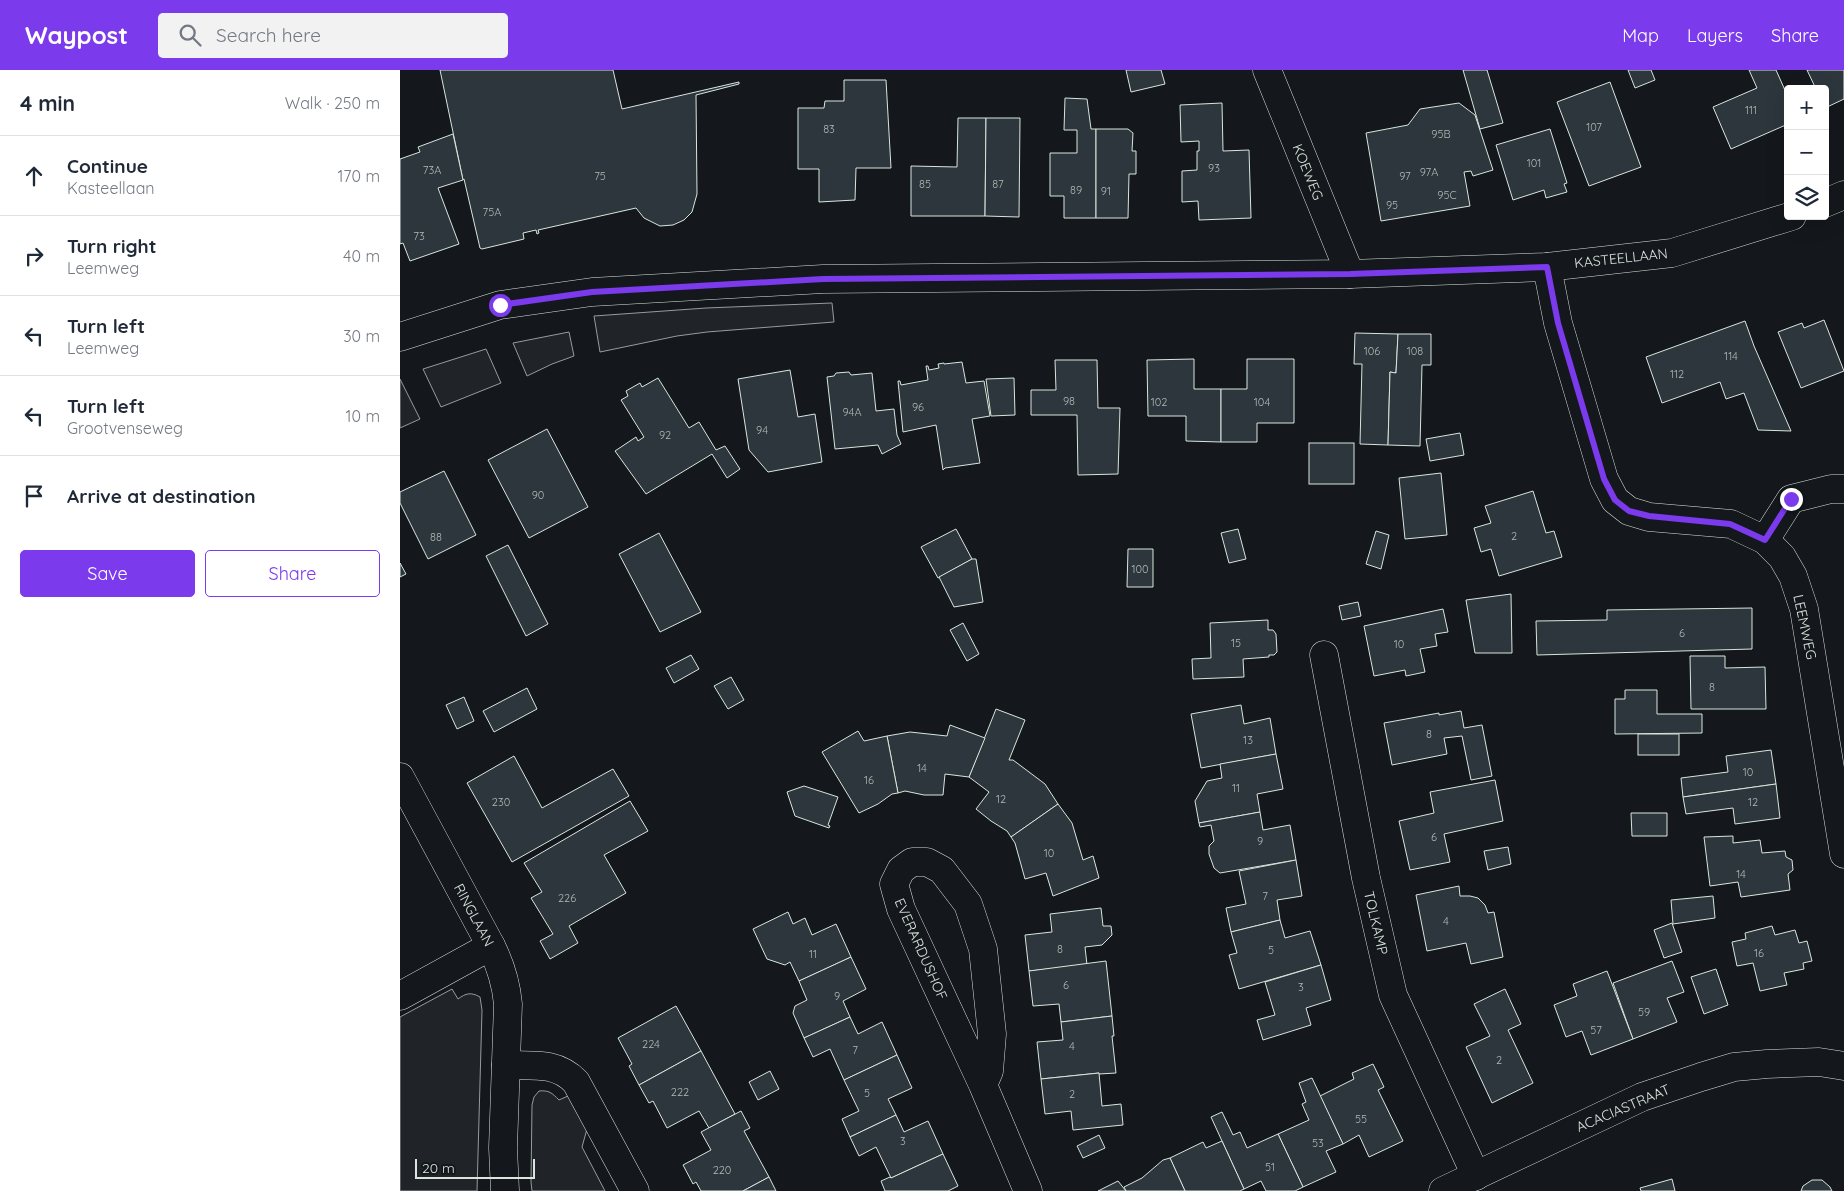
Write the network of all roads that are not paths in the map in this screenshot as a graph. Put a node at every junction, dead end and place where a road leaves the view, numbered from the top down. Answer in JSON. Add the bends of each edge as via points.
{"nodes":[{"id":1,"x":1267,"y":70,"type":"edge"},
{"id":2,"x":1844,"y":195,"type":"edge"},
{"id":3,"x":1829,"y":201,"type":"edge"},
{"id":4,"x":1784,"y":218,"type":"edge"},
{"id":5,"x":1547,"y":267,"type":"junction"},
{"id":6,"x":1350,"y":274,"type":"junction"},
{"id":7,"x":400,"y":337,"type":"edge"},
{"id":8,"x":1844,"y":489,"type":"edge"},
{"id":9,"x":1765,"y":540,"type":"junction"},
{"id":10,"x":1324,"y":655,"type":"dead end"},
{"id":11,"x":400,"y":777,"type":"edge"},
{"id":12,"x":1844,"y":854,"type":"edge"},
{"id":13,"x":491,"y":946,"type":"junction"},
{"id":14,"x":400,"y":996,"type":"edge"},
{"id":15,"x":506,"y":1065,"type":"junction"},
{"id":16,"x":1844,"y":1066,"type":"edge"},
{"id":17,"x":983,"y":1085,"type":"junction"},
{"id":18,"x":1476,"y":1176,"type":"junction"},
{"id":19,"x":505,"y":1191,"type":"edge"},
{"id":20,"x":635,"y":1191,"type":"edge"},
{"id":21,"x":1028,"y":1191,"type":"edge"},
{"id":22,"x":1443,"y":1191,"type":"edge"}],
"edges":[{"from":1,"to":6,"type":"street","name":"KOEWEG"},
{"from":2,"to":3,"type":"street"},
{"from":4,"to":5,"type":"street","name":"KASTEELLAAN","via":[[1672,253]]},
{"from":5,"to":6,"type":"street","name":"KASTEELLAAN"},
{"from":5,"to":9,"type":"street","name":"LEEMWEG","via":[[1558,323],[1604,479],[1615,500],[1636,513],[1730,524]]},
{"from":6,"to":7,"type":"street","name":"KASTEELLAAN","via":[[823,279],[592,292],[500,305]]},
{"from":8,"to":9,"type":"street","via":[[1791,499]]},
{"from":9,"to":12,"type":"street","name":"LEEMWEG","via":[[1782,557],[1793,576],[1804,609]]},
{"from":10,"to":18,"type":"street","name":"TOLKAMP","via":[[1366,878],[1392,995]]},
{"from":11,"to":13,"type":"street","name":"RINGLAAN"},
{"from":13,"to":14,"type":"street"},
{"from":13,"to":15,"type":"street","name":"RINGLAAN","via":[[506,983]]},
{"from":15,"to":19,"type":"street","name":"RINGLAAN"},
{"from":15,"to":20,"type":"street","via":[[546,1066],[568,1073],[576,1082]]},
{"from":16,"to":18,"type":"street","name":"ACACIASTRAAT","via":[[1819,1062],[1734,1067],[1642,1097]]},
{"from":17,"to":17,"type":"street","name":"EVERARDUSHOF","via":[[992,1034],[983,949],[968,904],[942,870],[927,862],[912,862],[901,870],[894,884],[901,909]]},
{"from":17,"to":21,"type":"street","name":"EVERARDUSHOF"},
{"from":18,"to":22,"type":"street","name":"ACACIASTRAAT"}]}
